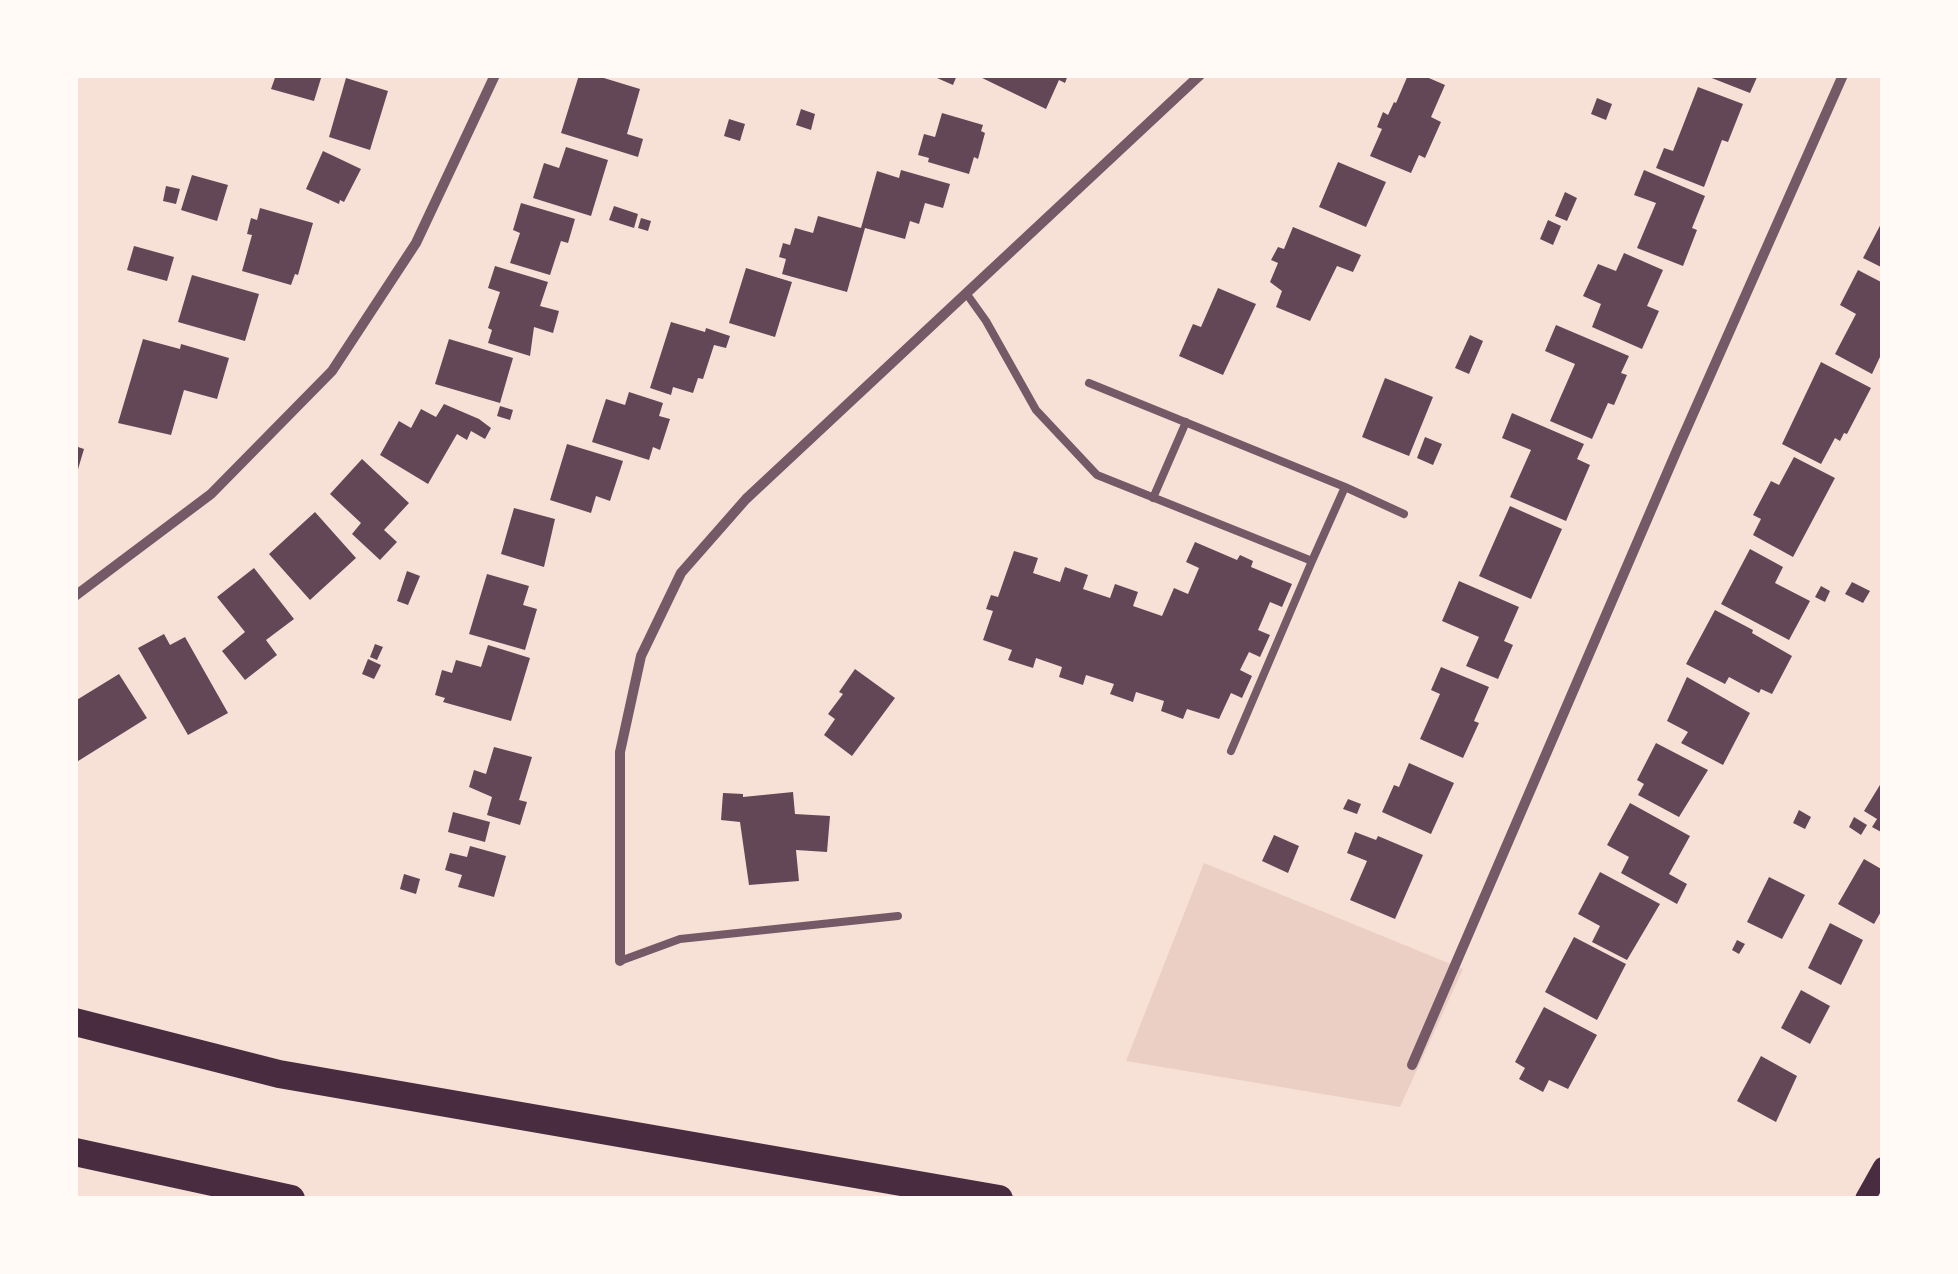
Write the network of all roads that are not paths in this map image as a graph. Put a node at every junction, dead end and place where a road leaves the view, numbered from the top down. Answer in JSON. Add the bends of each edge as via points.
{"nodes":[{"id":1,"x":495,"y":75,"type":"edge"},
{"id":2,"x":1200,"y":75,"type":"edge"},
{"id":3,"x":1843,"y":75,"type":"edge"},
{"id":4,"x":966,"y":293,"type":"junction"},
{"id":5,"x":1089,"y":383,"type":"dead end"},
{"id":6,"x":1186,"y":422,"type":"junction"},
{"id":7,"x":1345,"y":487,"type":"junction"},
{"id":8,"x":1153,"y":498,"type":"junction"},
{"id":9,"x":1404,"y":514,"type":"dead end"},
{"id":10,"x":1312,"y":561,"type":"junction"},
{"id":11,"x":75,"y":596,"type":"edge"},
{"id":12,"x":1232,"y":751,"type":"dead end"},
{"id":13,"x":898,"y":916,"type":"dead end"},
{"id":14,"x":620,"y":961,"type":"joint"},
{"id":15,"x":75,"y":1022,"type":"edge"},
{"id":16,"x":1412,"y":1065,"type":"dead end"},
{"id":17,"x":75,"y":1152,"type":"edge"},
{"id":18,"x":1883,"y":1167,"type":"edge"},
{"id":19,"x":291,"y":1199,"type":"edge"},
{"id":20,"x":999,"y":1199,"type":"edge"},
{"id":21,"x":1865,"y":1199,"type":"edge"}],
"edges":[{"from":1,"to":11,"type":"street","via":[[416,243],[332,371],[212,494]]},
{"from":2,"to":4,"type":"street"},
{"from":3,"to":16,"type":"street"},
{"from":4,"to":8,"type":"lane","via":[[1036,410],[1097,476]]},
{"from":4,"to":14,"type":"street","via":[[746,498],[680,573],[641,656],[620,752]]},
{"from":5,"to":6,"type":"lane"},
{"from":6,"to":7,"type":"lane"},
{"from":6,"to":8,"type":"lane"},
{"from":7,"to":9,"type":"lane"},
{"from":7,"to":10,"type":"lane"},
{"from":8,"to":10,"type":"lane"},
{"from":10,"to":12,"type":"lane"},
{"from":13,"to":14,"type":"lane","via":[[680,938]]},
{"from":15,"to":20,"type":"highway","via":[[279,1074]]},
{"from":17,"to":19,"type":"highway"},
{"from":18,"to":21,"type":"main road"}]}
